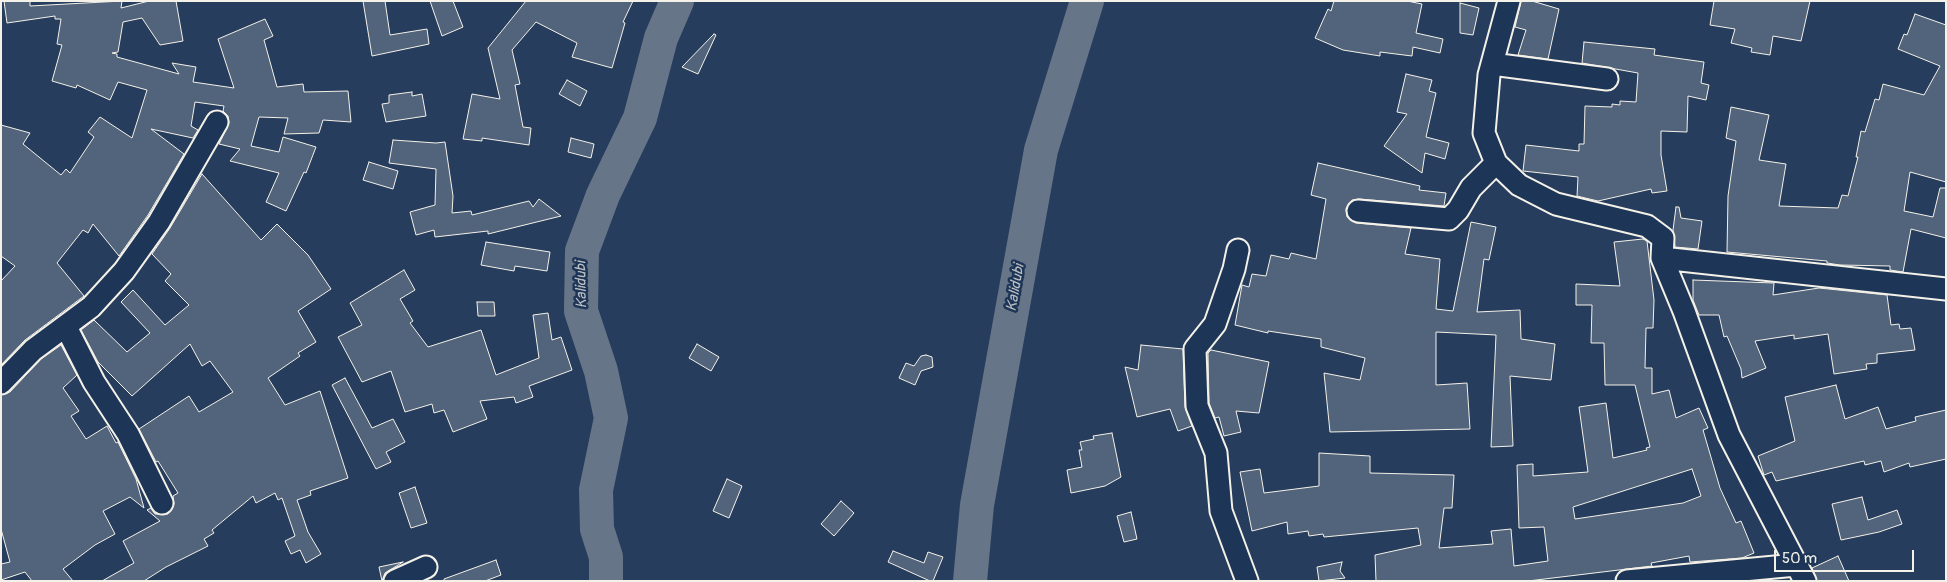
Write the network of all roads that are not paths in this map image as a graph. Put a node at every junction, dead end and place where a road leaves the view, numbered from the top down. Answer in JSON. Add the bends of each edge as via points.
{"nodes":[{"id":1,"x":1509,"y":1,"type":"edge"},
{"id":2,"x":1492,"y":64,"type":"junction"},
{"id":3,"x":1607,"y":79,"type":"dead end"},
{"id":4,"x":217,"y":122,"type":"dead end"},
{"id":5,"x":1496,"y":163,"type":"junction"},
{"id":6,"x":1358,"y":212,"type":"dead end"},
{"id":7,"x":1238,"y":250,"type":"dead end"},
{"id":8,"x":1662,"y":258,"type":"junction"},
{"id":9,"x":1946,"y":289,"type":"edge"},
{"id":10,"x":66,"y":327,"type":"junction"},
{"id":11,"x":1,"y":383,"type":"edge"},
{"id":12,"x":162,"y":503,"type":"dead end"},
{"id":13,"x":426,"y":567,"type":"dead end"},
{"id":14,"x":1800,"y":573,"type":"edge"},
{"id":15,"x":395,"y":581,"type":"edge"},
{"id":16,"x":1247,"y":581,"type":"edge"},
{"id":17,"x":1627,"y":581,"type":"edge"}],
"edges":[{"from":1,"to":2,"type":"street"},
{"from":2,"to":3,"type":"street"},
{"from":2,"to":5,"type":"street","via":[[1484,133]]},
{"from":4,"to":10,"type":"street","via":[[159,222],[124,271],[91,308]]},
{"from":5,"to":6,"type":"street","via":[[1471,188],[1449,219]]},
{"from":5,"to":8,"type":"street","via":[[1519,185],[1556,204],[1656,231],[1664,238]]},
{"from":7,"to":16,"type":"street","via":[[1214,324],[1195,349],[1195,359],[1197,406],[1216,454],[1221,510]]},
{"from":8,"to":9,"type":"street"},
{"from":8,"to":14,"type":"street","via":[[1729,435]]},
{"from":10,"to":11,"type":"street","via":[[32,350]]},
{"from":10,"to":12,"type":"street","via":[[94,382],[128,434]]},
{"from":13,"to":15,"type":"street"},
{"from":14,"to":17,"type":"street"}]}
